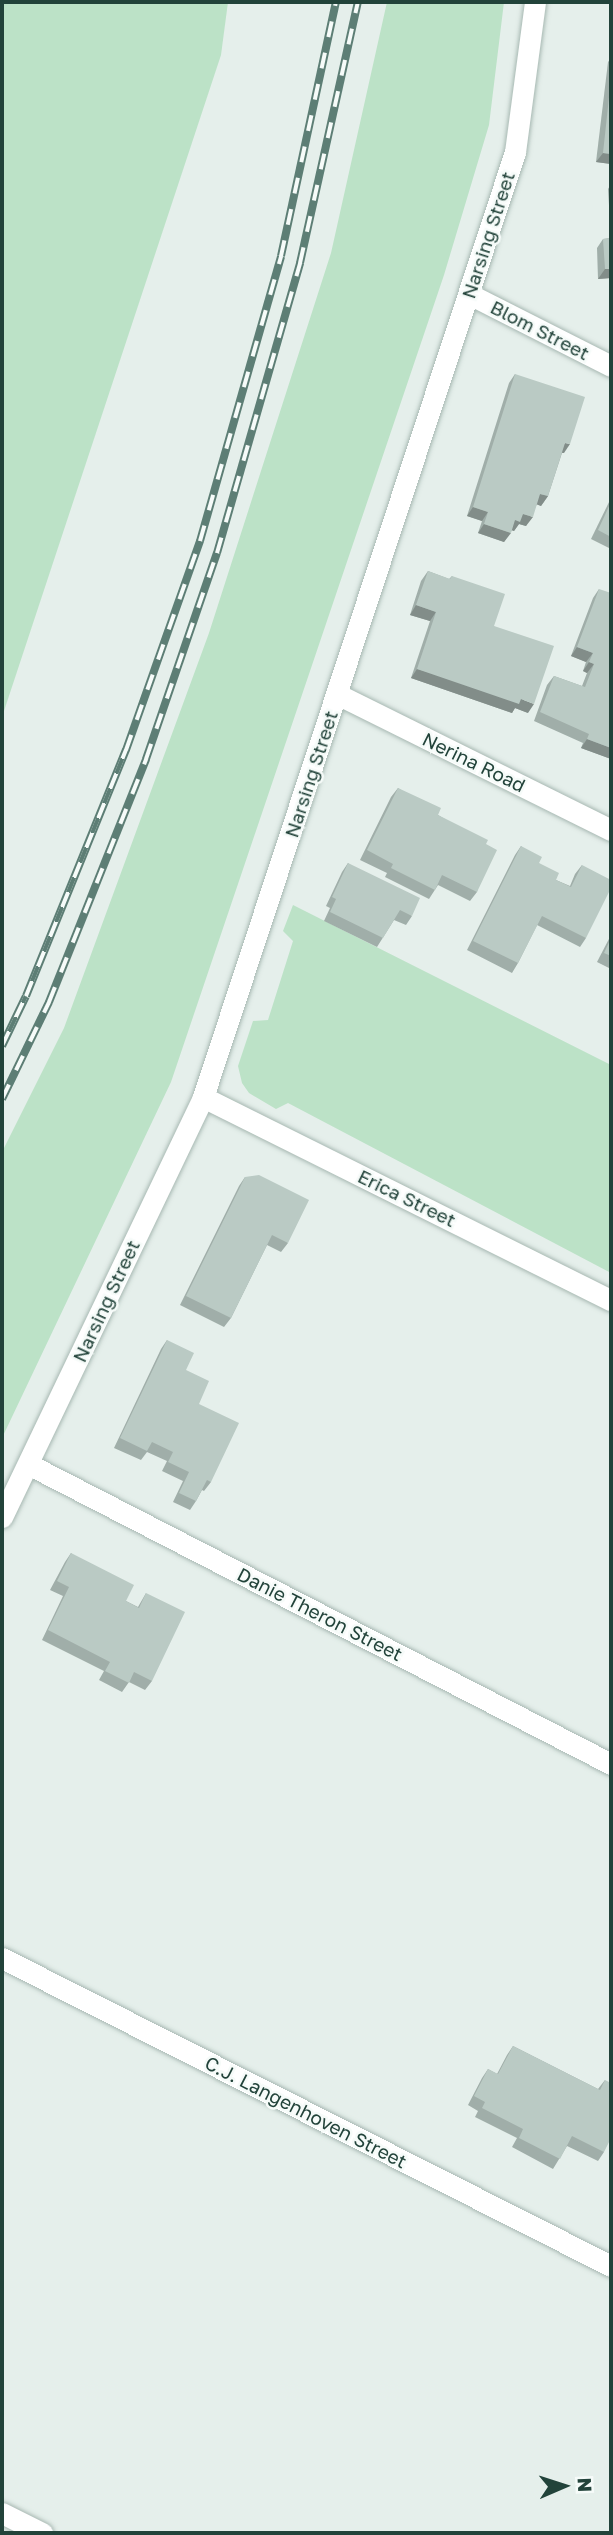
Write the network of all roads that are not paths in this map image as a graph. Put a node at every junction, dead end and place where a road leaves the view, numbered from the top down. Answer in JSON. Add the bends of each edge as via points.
{"nodes":[{"id":1,"x":535,"y":2,"type":"edge"},
{"id":2,"x":469,"y":294,"type":"junction"},
{"id":3,"x":611,"y":366,"type":"edge"},
{"id":4,"x":337,"y":694,"type":"junction"},
{"id":5,"x":611,"y":831,"type":"edge"},
{"id":6,"x":203,"y":1097,"type":"junction"},
{"id":7,"x":611,"y":1300,"type":"edge"},
{"id":8,"x":28,"y":1464,"type":"junction"},
{"id":9,"x":2,"y":1517,"type":"edge"},
{"id":10,"x":611,"y":1764,"type":"edge"},
{"id":11,"x":2,"y":1958,"type":"edge"},
{"id":12,"x":611,"y":2266,"type":"edge"},
{"id":13,"x":2,"y":2513,"type":"edge"},
{"id":14,"x":42,"y":2533,"type":"edge"}],
"edges":[{"from":1,"to":2,"type":"street","name":"Narsing Street","via":[[515,152]]},
{"from":2,"to":3,"type":"street","name":"Blom Street"},
{"from":2,"to":4,"type":"street","name":"Narsing Street"},
{"from":4,"to":5,"type":"street","name":"Nerina Road"},
{"from":4,"to":6,"type":"street","name":"Narsing Street"},
{"from":6,"to":7,"type":"street","name":"Erica Street"},
{"from":6,"to":8,"type":"street","name":"Narsing Street"},
{"from":8,"to":9,"type":"street","name":"Narsing Street"},
{"from":8,"to":10,"type":"street","name":"Danie Theron Street"},
{"from":11,"to":12,"type":"street","name":"C.J. Langenhoven Street"},
{"from":13,"to":14,"type":"street"}]}
